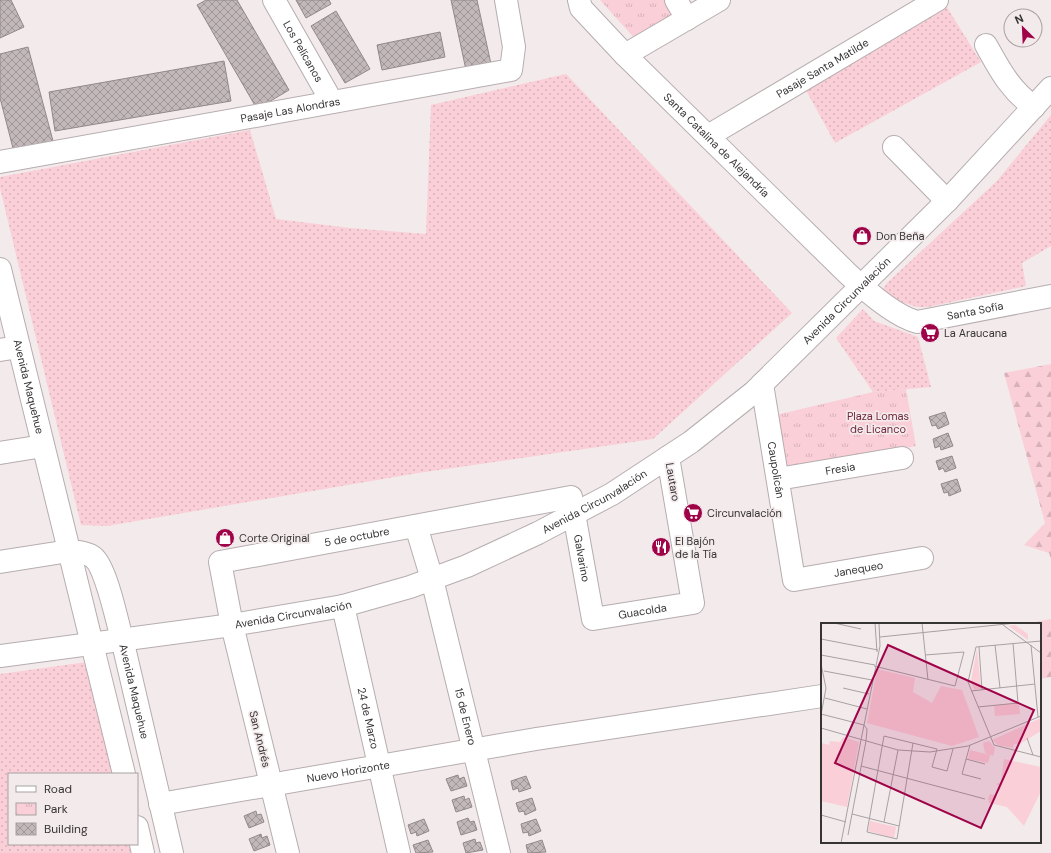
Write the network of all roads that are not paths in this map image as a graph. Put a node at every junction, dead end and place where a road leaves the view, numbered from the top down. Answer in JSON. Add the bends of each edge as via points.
{"nodes":[{"id":1,"x":274,"y":0,"type":"edge"},
{"id":2,"x":506,"y":0,"type":"edge"},
{"id":3,"x":579,"y":0,"type":"edge"},
{"id":4,"x":676,"y":0,"type":"edge"},
{"id":5,"x":719,"y":0,"type":"edge"},
{"id":6,"x":936,"y":0,"type":"edge"},
{"id":7,"x":687,"y":19,"type":"junction"},
{"id":8,"x":986,"y":45,"type":"dead end"},
{"id":9,"x":625,"y":55,"type":"junction"},
{"id":10,"x":1051,"y":88,"type":"edge"},
{"id":11,"x":332,"y":102,"type":"junction"},
{"id":12,"x":1034,"y":107,"type":"junction"},
{"id":13,"x":708,"y":136,"type":"junction"},
{"id":14,"x":894,"y":146,"type":"dead end"},
{"id":15,"x":0,"y":162,"type":"edge"},
{"id":16,"x":946,"y":201,"type":"junction"},
{"id":17,"x":0,"y":269,"type":"edge"},
{"id":18,"x":861,"y":286,"type":"junction"},
{"id":19,"x":1051,"y":296,"type":"edge"},
{"id":20,"x":9,"y":348,"type":"edge"},
{"id":21,"x":762,"y":384,"type":"junction"},
{"id":22,"x":43,"y":446,"type":"junction"},
{"id":23,"x":0,"y":453,"type":"edge"},
{"id":24,"x":668,"y":457,"type":"junction"},
{"id":25,"x":902,"y":458,"type":"dead end"},
{"id":26,"x":778,"y":479,"type":"junction"},
{"id":27,"x":573,"y":505,"type":"junction"},
{"id":28,"x":416,"y":526,"type":"junction"},
{"id":29,"x":69,"y":551,"type":"junction"},
{"id":30,"x":922,"y":558,"type":"dead end"},
{"id":31,"x":0,"y":562,"type":"edge"},
{"id":32,"x":432,"y":579,"type":"junction"},
{"id":33,"x":794,"y":580,"type":"joint"},
{"id":34,"x":693,"y":603,"type":"joint"},
{"id":35,"x":342,"y":606,"type":"junction"},
{"id":36,"x":593,"y":619,"type":"joint"},
{"id":37,"x":232,"y":625,"type":"junction"},
{"id":38,"x":122,"y":638,"type":"junction"},
{"id":39,"x":92,"y":644,"type":"junction"},
{"id":40,"x":0,"y":656,"type":"edge"},
{"id":41,"x":821,"y":696,"type":"edge"},
{"id":42,"x":473,"y":750,"type":"junction"},
{"id":43,"x":378,"y":766,"type":"junction"},
{"id":44,"x":124,"y":773,"type":"edge"},
{"id":45,"x":272,"y":785,"type":"junction"},
{"id":46,"x":160,"y":804,"type":"junction"},
{"id":47,"x":138,"y":831,"type":"edge"},
{"id":48,"x":143,"y":853,"type":"edge"},
{"id":49,"x":172,"y":853,"type":"edge"},
{"id":50,"x":288,"y":853,"type":"edge"},
{"id":51,"x":399,"y":853,"type":"edge"},
{"id":52,"x":499,"y":853,"type":"edge"}],
"edges":[{"from":1,"to":11,"type":"street","name":"Los Pelícanos"},
{"from":2,"to":11,"type":"street","name":"Pasaje Las Alondras","via":[[514,47],[511,70]]},
{"from":3,"to":9,"type":"street","name":"Santa Catalina de Alejandría","via":[[581,8]]},
{"from":4,"to":7,"type":"street"},
{"from":5,"to":7,"type":"street"},
{"from":6,"to":13,"type":"street","name":"Pasaje Santa Matilde"},
{"from":7,"to":9,"type":"street"},
{"from":8,"to":12,"type":"street","via":[[1010,86]]},
{"from":9,"to":13,"type":"street","name":"Santa Catalina de Alejandría"},
{"from":10,"to":12,"type":"street","name":"Avenida Circunvalación"},
{"from":11,"to":15,"type":"street","name":"Pasaje Las Alondras"},
{"from":12,"to":16,"type":"street","name":"Avenida Circunvalación"},
{"from":13,"to":18,"type":"street","name":"Santa Catalina de Alejandría"},
{"from":14,"to":16,"type":"street"},
{"from":16,"to":18,"type":"street","name":"Avenida Circunvalación"},
{"from":17,"to":20,"type":"street","name":"Avenida Maquehue"},
{"from":18,"to":19,"type":"street","name":"Santa Sofía","via":[[910,320],[917,322]]},
{"from":18,"to":21,"type":"street","name":"Avenida Circunvalación"},
{"from":20,"to":22,"type":"street","name":"Avenida Maquehue"},
{"from":21,"to":24,"type":"street","name":"Avenida Circunvalación","via":[[691,442]]},
{"from":21,"to":26,"type":"street","name":"Caupolicán"},
{"from":22,"to":23,"type":"street"},
{"from":22,"to":29,"type":"street","name":"Avenida Maquehue"},
{"from":24,"to":27,"type":"street","name":"Avenida Circunvalación","via":[[612,494]]},
{"from":24,"to":34,"type":"street","name":"Lautaro"},
{"from":25,"to":26,"type":"street","name":"Fresia"},
{"from":26,"to":33,"type":"street","name":"Caupolicán"},
{"from":27,"to":28,"type":"street","name":"5 de octubre"},
{"from":27,"to":32,"type":"street","name":"Avenida Circunvalación","via":[[502,551]]},
{"from":27,"to":36,"type":"street","name":"Galvarino"},
{"from":28,"to":32,"type":"street"},
{"from":28,"to":37,"type":"street","name":"5 de octubre","via":[[220,562]]},
{"from":29,"to":31,"type":"street"},
{"from":29,"to":38,"type":"street","name":"Avenida Maquehue","via":[[83,552],[94,558],[98,564],[104,575]]},
{"from":29,"to":39,"type":"street","name":"Avenida Maquehue"},
{"from":30,"to":33,"type":"street","name":"Janequeo"},
{"from":32,"to":35,"type":"street","name":"Avenida Circunvalación"},
{"from":32,"to":42,"type":"street","name":"15 de Enero"},
{"from":34,"to":36,"type":"street","name":"Guacolda"},
{"from":35,"to":37,"type":"street","name":"Avenida Circunvalación"},
{"from":35,"to":43,"type":"street","name":"24 de Marzo"},
{"from":37,"to":38,"type":"street","name":"Avenida Circunvalación"},
{"from":37,"to":45,"type":"street","name":"San Andrés"},
{"from":38,"to":39,"type":"street","name":"Avenida Circunvalación"},
{"from":38,"to":46,"type":"street","name":"Avenida Maquehue"},
{"from":39,"to":40,"type":"street","name":"Avenida Circunvalación"},
{"from":39,"to":44,"type":"street","name":"Avenida Maquehue"},
{"from":41,"to":42,"type":"street","name":"Nuevo Horizonte"},
{"from":42,"to":43,"type":"street","name":"Nuevo Horizonte"},
{"from":42,"to":52,"type":"street","name":"15 de Enero"},
{"from":43,"to":45,"type":"street","name":"Nuevo Horizonte"},
{"from":43,"to":51,"type":"street","name":"24 de Marzo"},
{"from":45,"to":46,"type":"street","name":"Nuevo Horizonte"},
{"from":45,"to":50,"type":"street","name":"San Andrés"},
{"from":46,"to":49,"type":"street","name":"Avenida Maquehue"},
{"from":47,"to":48,"type":"street"}]}
